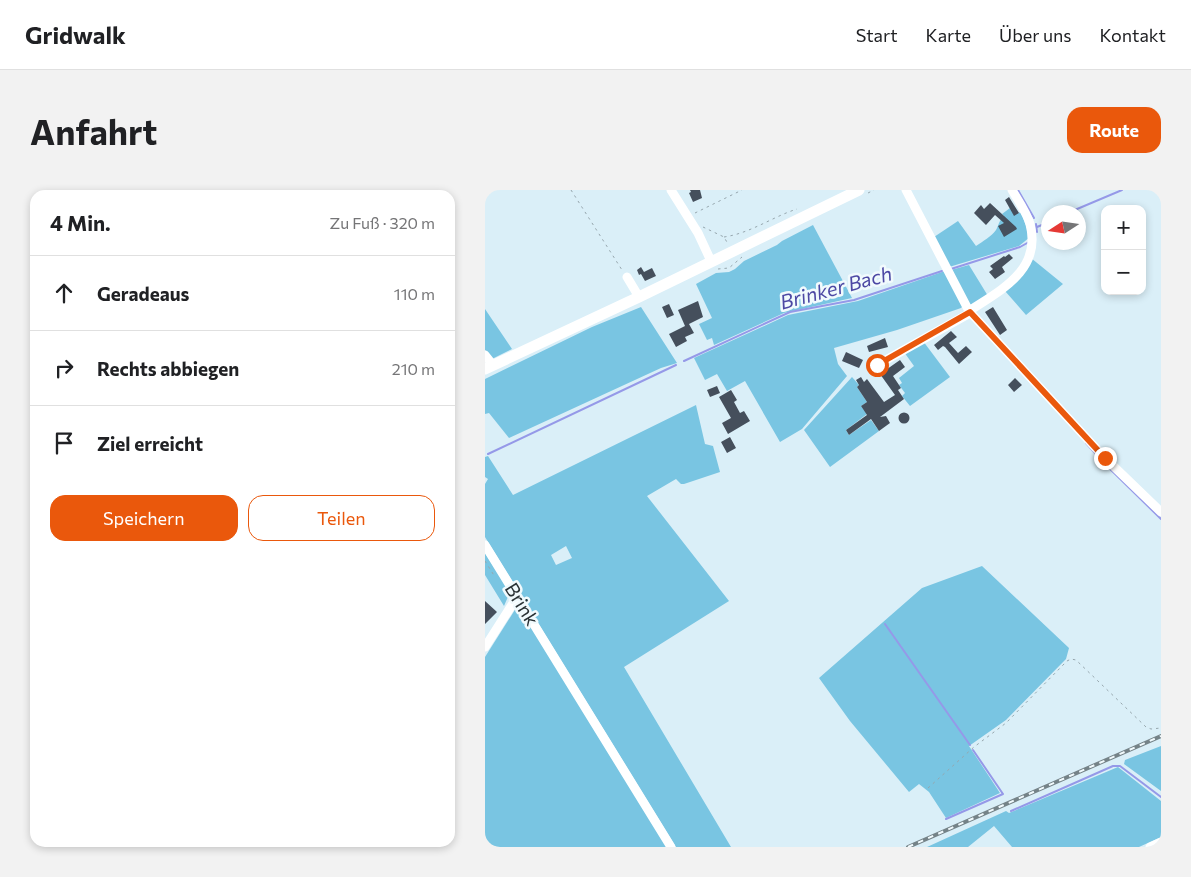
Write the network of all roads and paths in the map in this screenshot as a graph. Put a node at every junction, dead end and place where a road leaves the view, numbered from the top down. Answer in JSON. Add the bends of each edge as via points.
{"nodes":[{"id":1,"x":571,"y":190,"type":"edge"},
{"id":2,"x":671,"y":190,"type":"edge"},
{"id":3,"x":742,"y":190,"type":"edge"},
{"id":4,"x":859,"y":190,"type":"edge"},
{"id":5,"x":906,"y":190,"type":"edge"},
{"id":6,"x":1012,"y":190,"type":"edge"},
{"id":7,"x":802,"y":208,"type":"dead end"},
{"id":8,"x":692,"y":214,"type":"dead end"},
{"id":9,"x":725,"y":237,"type":"dead end"},
{"id":10,"x":711,"y":261,"type":"junction"},
{"id":11,"x":627,"y":277,"type":"joint"},
{"id":12,"x":639,"y":297,"type":"junction"},
{"id":13,"x":970,"y":312,"type":"junction"},
{"id":14,"x":485,"y":355,"type":"edge"},
{"id":15,"x":877,"y":365,"type":"dead end"},
{"id":16,"x":489,"y":367,"type":"edge"},
{"id":17,"x":1161,"y":512,"type":"edge"},
{"id":18,"x":485,"y":545,"type":"edge"},
{"id":19,"x":517,"y":597,"type":"junction"},
{"id":20,"x":485,"y":647,"type":"edge"},
{"id":21,"x":1161,"y":728,"type":"edge"},
{"id":22,"x":928,"y":788,"type":"dead end"},
{"id":23,"x":1161,"y":842,"type":"edge"},
{"id":24,"x":671,"y":847,"type":"edge"},
{"id":25,"x":1150,"y":847,"type":"edge"}],
"edges":[{"from":1,"to":11,"type":"path"},
{"from":2,"to":10,"type":"street"},
{"from":3,"to":8,"type":"path"},
{"from":4,"to":10,"type":"main road"},
{"from":5,"to":13,"type":"street"},
{"from":6,"to":13,"type":"street","via":[[1030,222],[1032,244],[1029,255],[1025,266],[1010,284]]},
{"from":7,"to":9,"type":"path","via":[[742,234]]},
{"from":10,"to":12,"type":"main road"},
{"from":11,"to":12,"type":"street"},
{"from":12,"to":16,"type":"main road"},
{"from":13,"to":15,"type":"street"},
{"from":13,"to":17,"type":"street","via":[[1105,458]]},
{"from":14,"to":16,"type":"street"},
{"from":18,"to":19,"type":"street","name":"Brink"},
{"from":19,"to":20,"type":"street"},
{"from":19,"to":24,"type":"street","name":"Brink"},
{"from":21,"to":22,"type":"path","via":[[1146,728],[1076,660],[1071,659],[1006,723]]},
{"from":23,"to":25,"type":"street"}]}
